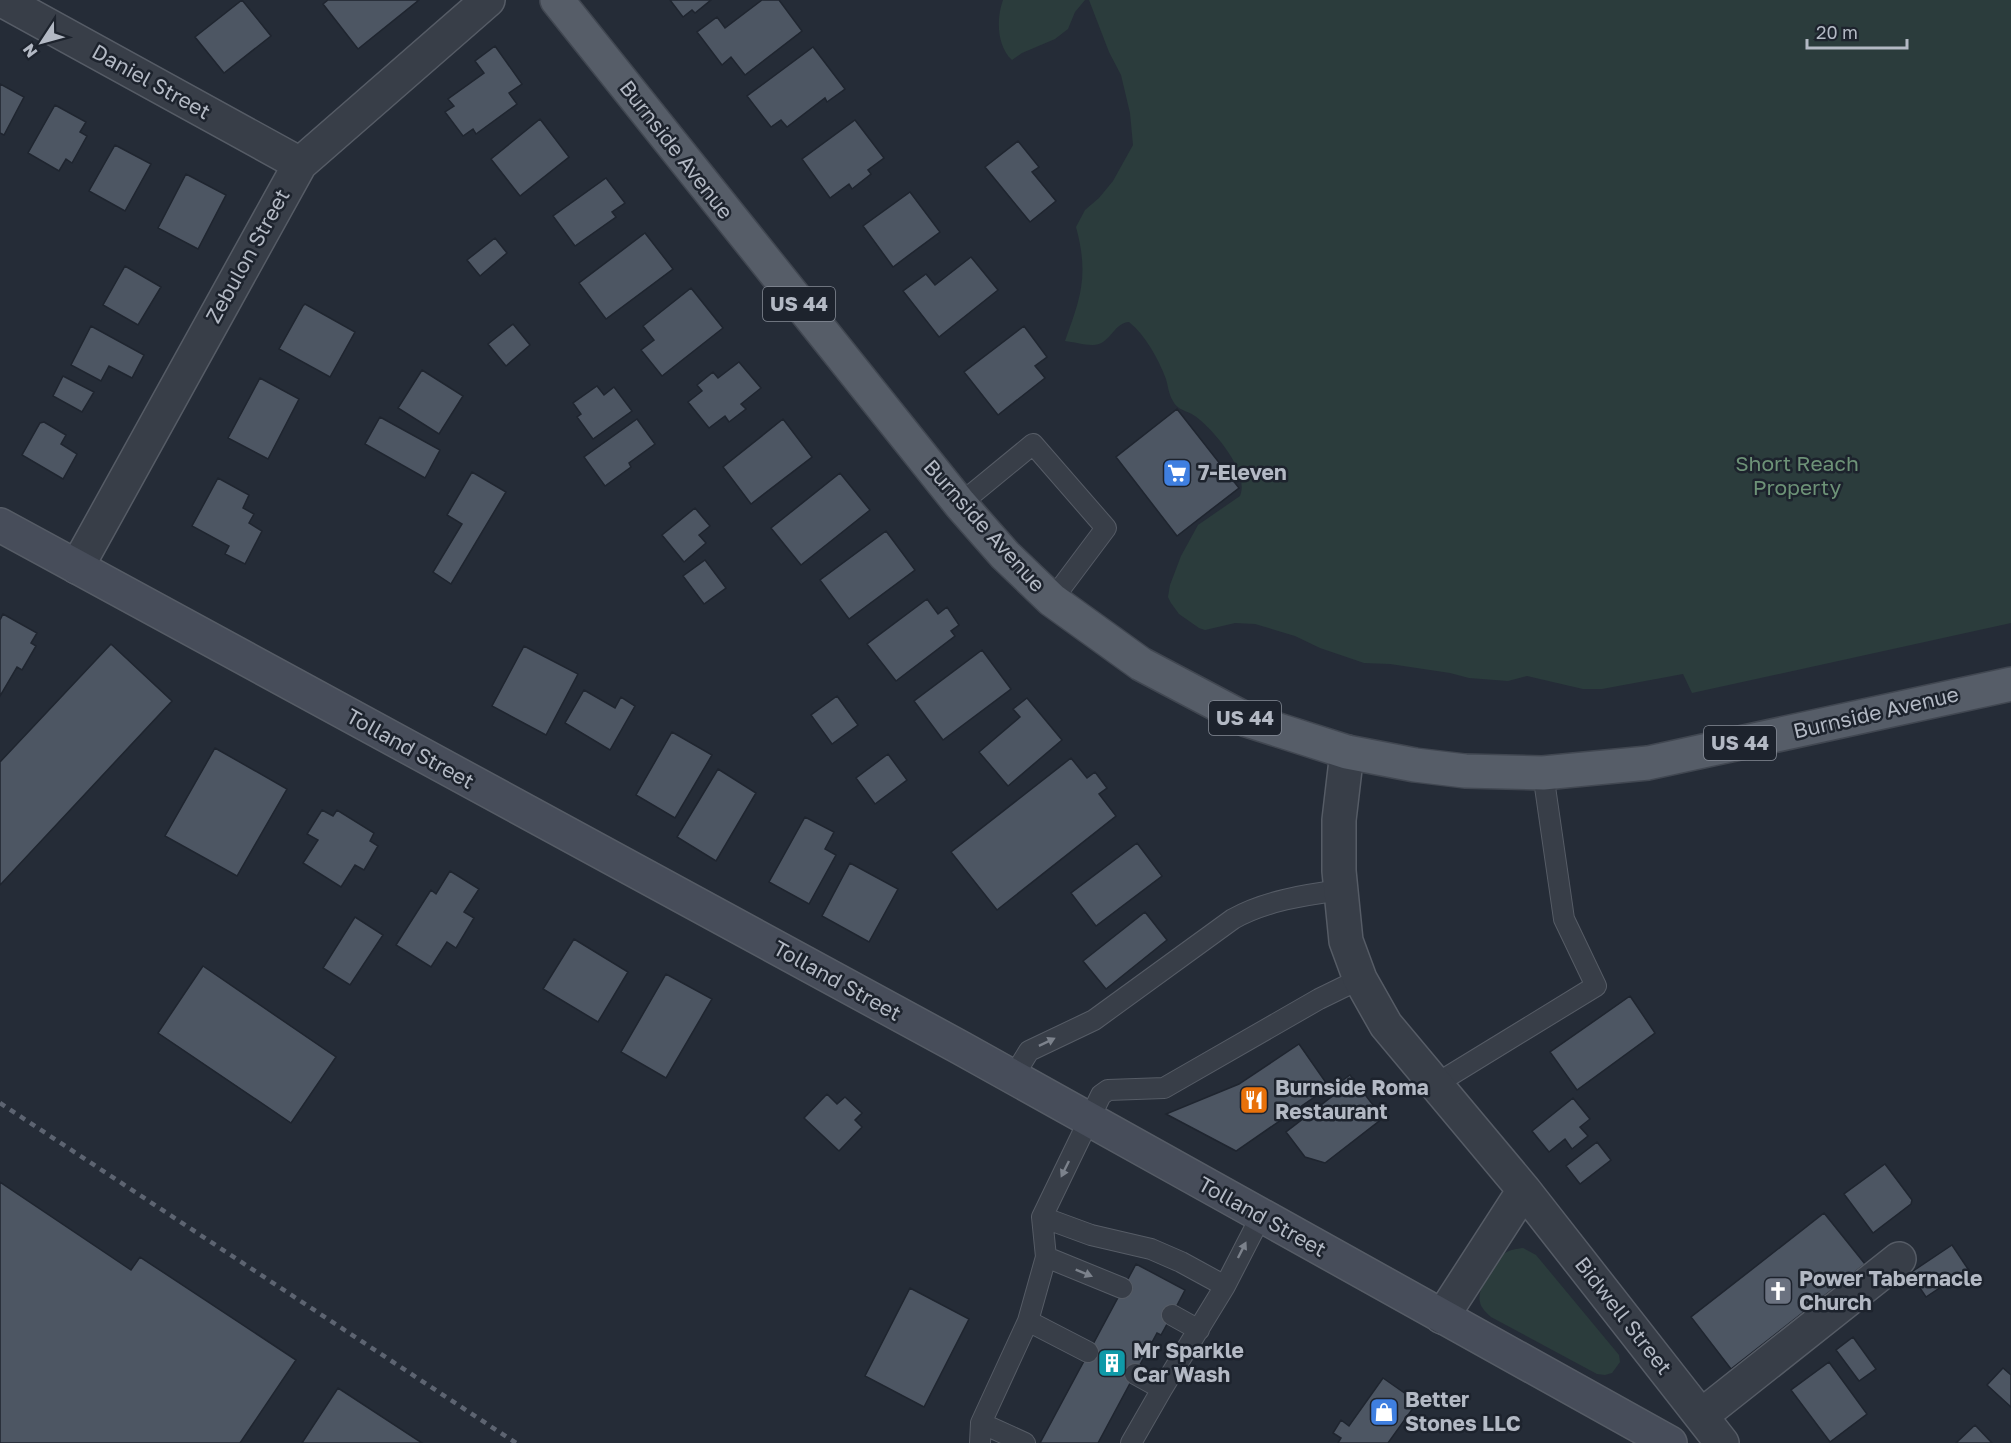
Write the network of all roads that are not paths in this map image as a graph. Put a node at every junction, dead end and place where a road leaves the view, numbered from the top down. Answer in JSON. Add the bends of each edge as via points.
{"nodes":[{"id":1,"x":2,"y":0,"type":"edge"},
{"id":2,"x":488,"y":0,"type":"edge"},
{"id":3,"x":556,"y":0,"type":"edge"},
{"id":4,"x":300,"y":164,"type":"junction"},
{"id":5,"x":960,"y":504,"type":"junction"},
{"id":6,"x":0,"y":525,"type":"edge"},
{"id":7,"x":77,"y":567,"type":"junction"},
{"id":8,"x":1052,"y":600,"type":"junction"},
{"id":9,"x":2011,"y":684,"type":"edge"},
{"id":10,"x":1347,"y":752,"type":"junction"},
{"id":11,"x":1543,"y":773,"type":"junction"},
{"id":12,"x":1341,"y":890,"type":"junction"},
{"id":13,"x":1360,"y":980,"type":"junction"},
{"id":14,"x":1013,"y":1077,"type":"junction"},
{"id":15,"x":1436,"y":1084,"type":"junction"},
{"id":16,"x":1088,"y":1119,"type":"junction"},
{"id":17,"x":1524,"y":1190,"type":"junction"},
{"id":18,"x":1261,"y":1216,"type":"junction"},
{"id":19,"x":1042,"y":1217,"type":"junction"},
{"id":20,"x":1046,"y":1257,"type":"junction"},
{"id":21,"x":1899,"y":1259,"type":"dead end"},
{"id":22,"x":1225,"y":1286,"type":"junction"},
{"id":23,"x":1122,"y":1288,"type":"dead end"},
{"id":24,"x":1173,"y":1315,"type":"dead end"},
{"id":25,"x":1442,"y":1317,"type":"junction"},
{"id":26,"x":1028,"y":1321,"type":"junction"},
{"id":27,"x":1199,"y":1330,"type":"junction"},
{"id":28,"x":1088,"y":1352,"type":"dead end"},
{"id":29,"x":1135,"y":1374,"type":"dead end"},
{"id":30,"x":1162,"y":1389,"type":"junction"},
{"id":31,"x":1701,"y":1416,"type":"junction"},
{"id":32,"x":981,"y":1423,"type":"junction"},
{"id":33,"x":980,"y":1443,"type":"edge"},
{"id":34,"x":1025,"y":1443,"type":"edge"},
{"id":35,"x":1131,"y":1443,"type":"edge"},
{"id":36,"x":1670,"y":1443,"type":"edge"},
{"id":37,"x":1722,"y":1443,"type":"edge"}],
"edges":[{"from":1,"to":4,"type":"street","name":"Daniel Street"},
{"from":2,"to":4,"type":"street","name":"Zebulon Street"},
{"from":3,"to":5,"type":"main road","name":"Burnside Avenue","number":"US 44"},
{"from":4,"to":7,"type":"street","name":"Zebulon Street"},
{"from":5,"to":8,"type":"main road","name":"Burnside Avenue","number":"US 44"},
{"from":5,"to":8,"type":"lane","via":[[1033,444],[1106,528]]},
{"from":6,"to":7,"type":"main road","name":"Tolland Street"},
{"from":7,"to":14,"type":"main road","name":"Tolland Street"},
{"from":8,"to":10,"type":"main road","name":"Burnside Avenue","number":"US 44","via":[[1140,664],[1247,720]]},
{"from":9,"to":11,"type":"main road","name":"Burnside Avenue","number":"US 44","via":[[1648,763]]},
{"from":10,"to":11,"type":"main road","name":"Burnside Avenue","number":"US 44","via":[[1465,771]]},
{"from":10,"to":12,"type":"street","name":"Bidwell Street","via":[[1339,820]]},
{"from":11,"to":15,"type":"lane","via":[[1564,919],[1596,986]]},
{"from":12,"to":13,"type":"street","name":"Bidwell Street","via":[[1346,940]]},
{"from":14,"to":12,"type":"lane","one_way":true,"via":[[1029,1051],[1094,1020],[1246,912],[1303,895]]},
{"from":13,"to":15,"type":"street","name":"Bidwell Street","via":[[1386,1025]]},
{"from":13,"to":16,"type":"lane","via":[[1319,999],[1164,1088],[1108,1090]]},
{"from":14,"to":16,"type":"main road","name":"Tolland Street"},
{"from":15,"to":17,"type":"street","name":"Bidwell Street"},
{"from":16,"to":18,"type":"main road","name":"Tolland Street"},
{"from":16,"to":19,"type":"lane","one_way":true},
{"from":17,"to":25,"type":"street"},
{"from":17,"to":31,"type":"street","name":"Bidwell Street"},
{"from":22,"to":18,"type":"lane","one_way":true},
{"from":18,"to":25,"type":"main road","name":"Tolland Street"},
{"from":19,"to":20,"type":"lane"},
{"from":19,"to":22,"type":"lane","via":[[1091,1235],[1151,1249]]},
{"from":20,"to":23,"type":"lane","one_way":true},
{"from":20,"to":26,"type":"lane"},
{"from":21,"to":31,"type":"street"},
{"from":22,"to":27,"type":"lane"},
{"from":24,"to":27,"type":"lane"},
{"from":25,"to":36,"type":"main road","name":"Tolland Street"},
{"from":26,"to":28,"type":"lane"},
{"from":26,"to":32,"type":"lane"},
{"from":27,"to":30,"type":"lane"},
{"from":29,"to":30,"type":"lane"},
{"from":30,"to":35,"type":"lane"},
{"from":31,"to":37,"type":"street","name":"Bidwell Street"},
{"from":32,"to":33,"type":"lane"},
{"from":32,"to":34,"type":"lane"}]}
